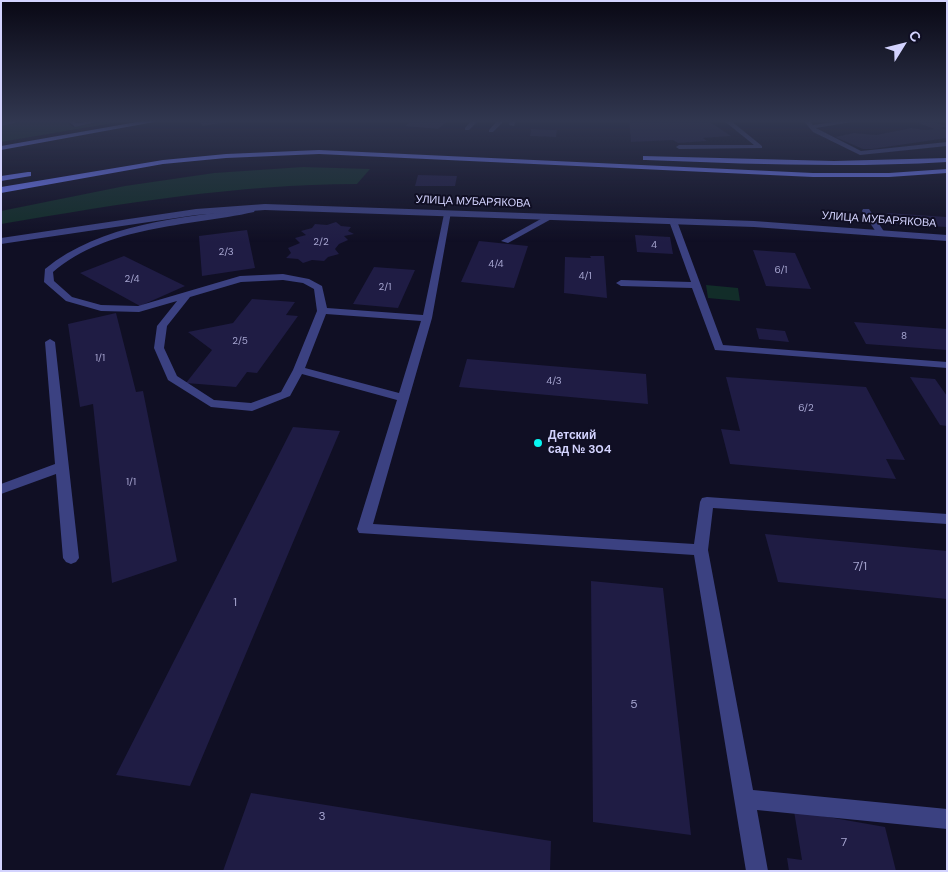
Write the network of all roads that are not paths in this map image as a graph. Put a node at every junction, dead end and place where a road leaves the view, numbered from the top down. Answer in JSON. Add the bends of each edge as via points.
{"nodes":[{"id":1,"x":177,"y":161,"type":"edge"},
{"id":2,"x":506,"y":161,"type":"edge"},
{"id":3,"x":724,"y":161,"type":"edge"},
{"id":4,"x":912,"y":161,"type":"edge"},
{"id":5,"x":947,"y":171,"type":"edge"},
{"id":6,"x":39,"y":172,"type":"dead end"},
{"id":7,"x":1,"y":179,"type":"edge"},
{"id":8,"x":1,"y":190,"type":"edge"},
{"id":9,"x":265,"y":208,"type":"junction"},
{"id":10,"x":866,"y":211,"type":"dead end"},
{"id":11,"x":448,"y":214,"type":"junction"},
{"id":12,"x":551,"y":217,"type":"junction"},
{"id":13,"x":673,"y":221,"type":"junction"},
{"id":14,"x":880,"y":233,"type":"junction"},
{"id":15,"x":947,"y":238,"type":"edge"},
{"id":16,"x":1,"y":241,"type":"edge"},
{"id":17,"x":505,"y":241,"type":"dead end"},
{"id":18,"x":621,"y":282,"type":"dead end"},
{"id":19,"x":696,"y":285,"type":"junction"},
{"id":20,"x":185,"y":297,"type":"junction"},
{"id":21,"x":322,"y":311,"type":"junction"},
{"id":22,"x":427,"y":318,"type":"junction"},
{"id":23,"x":50,"y":342,"type":"dead end"},
{"id":24,"x":947,"y":366,"type":"edge"},
{"id":25,"x":299,"y":370,"type":"junction"},
{"id":26,"x":403,"y":398,"type":"junction"},
{"id":27,"x":62,"y":467,"type":"junction"},
{"id":28,"x":1,"y":488,"type":"edge"},
{"id":29,"x":947,"y":519,"type":"edge"},
{"id":30,"x":701,"y":550,"type":"junction"},
{"id":31,"x":71,"y":558,"type":"dead end"},
{"id":32,"x":745,"y":799,"type":"junction"},
{"id":33,"x":947,"y":819,"type":"edge"},
{"id":34,"x":758,"y":871,"type":"edge"}],
"edges":[{"from":1,"to":8,"type":"main road"},
{"from":2,"to":5,"type":"main road","via":[[813,175]]},
{"from":3,"to":4,"type":"main road"},
{"from":6,"to":7,"type":"main road"},
{"from":9,"to":11,"type":"street","name":"УЛИЦА МУБАРЯКОВА"},
{"from":9,"to":16,"type":"street","name":"УЛИЦА МУБАРЯКОВА","via":[[196,212]]},
{"from":9,"to":20,"type":"lane","via":[[165,223],[87,245],[48,271],[49,282],[69,299],[101,308],[139,309]]},
{"from":10,"to":14,"type":"lane"},
{"from":11,"to":12,"type":"street","name":"УЛИЦА МУБАРЯКОВА"},
{"from":11,"to":22,"type":"lane"},
{"from":12,"to":13,"type":"street","name":"УЛИЦА МУБАРЯКОВА"},
{"from":12,"to":17,"type":"lane"},
{"from":13,"to":14,"type":"street","name":"УЛИЦА МУБАРЯКОВА"},
{"from":13,"to":19,"type":"lane"},
{"from":14,"to":15,"type":"street","name":"УЛИЦА МУБАРЯКОВА"},
{"from":18,"to":19,"type":"lane"},
{"from":19,"to":24,"type":"lane","via":[[719,348]]},
{"from":20,"to":21,"type":"lane","via":[[240,279],[283,277],[306,281],[319,288]]},
{"from":20,"to":25,"type":"lane","via":[[162,326],[159,348],[172,378],[211,403],[252,407],[261,404],[286,394]]},
{"from":21,"to":22,"type":"lane"},
{"from":21,"to":25,"type":"lane"},
{"from":22,"to":26,"type":"lane"},
{"from":23,"to":27,"type":"lane"},
{"from":25,"to":26,"type":"lane"},
{"from":26,"to":30,"type":"lane","via":[[364,529]]},
{"from":27,"to":28,"type":"lane"},
{"from":27,"to":31,"type":"lane"},
{"from":29,"to":30,"type":"lane","via":[[707,502]]},
{"from":30,"to":32,"type":"lane"},
{"from":32,"to":33,"type":"lane"},
{"from":32,"to":34,"type":"lane"}]}
